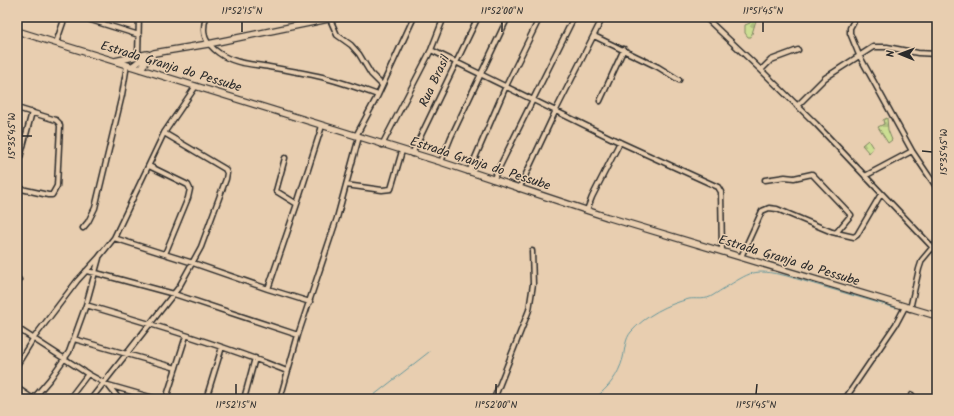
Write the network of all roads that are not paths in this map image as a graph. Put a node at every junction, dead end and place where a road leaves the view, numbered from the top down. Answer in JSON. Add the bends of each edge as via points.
{"nodes":[{"id":1,"x":65,"y":17,"type":"edge"},
{"id":2,"x":81,"y":17,"type":"edge"},
{"id":3,"x":139,"y":17,"type":"edge"},
{"id":4,"x":206,"y":17,"type":"edge"},
{"id":5,"x":338,"y":17,"type":"edge"},
{"id":6,"x":414,"y":17,"type":"edge"},
{"id":7,"x":444,"y":17,"type":"edge"},
{"id":8,"x":478,"y":17,"type":"edge"},
{"id":9,"x":508,"y":17,"type":"edge"},
{"id":10,"x":540,"y":17,"type":"edge"},
{"id":11,"x":574,"y":17,"type":"edge"},
{"id":12,"x":604,"y":17,"type":"edge"},
{"id":13,"x":856,"y":17,"type":"edge"},
{"id":14,"x":935,"y":17,"type":"edge"},
{"id":15,"x":326,"y":18,"type":"edge"},
{"id":16,"x":707,"y":18,"type":"edge"},
{"id":17,"x":314,"y":19,"type":"edge"},
{"id":18,"x":937,"y":21,"type":"edge"},
{"id":19,"x":17,"y":31,"type":"edge"},
{"id":20,"x":139,"y":35,"type":"junction"},
{"id":21,"x":594,"y":36,"type":"junction"},
{"id":22,"x":56,"y":43,"type":"junction"},
{"id":23,"x":208,"y":44,"type":"junction"},
{"id":24,"x":624,"y":49,"type":"junction"},
{"id":25,"x":431,"y":50,"type":"junction"},
{"id":26,"x":798,"y":50,"type":"dead end"},
{"id":27,"x":937,"y":54,"type":"edge"},
{"id":28,"x":138,"y":55,"type":"junction"},
{"id":29,"x":151,"y":55,"type":"junction"},
{"id":30,"x":859,"y":55,"type":"junction"},
{"id":31,"x":115,"y":61,"type":"junction"},
{"id":32,"x":455,"y":62,"type":"junction"},
{"id":33,"x":130,"y":66,"type":"junction"},
{"id":34,"x":140,"y":69,"type":"junction"},
{"id":35,"x":761,"y":70,"type":"junction"},
{"id":36,"x":152,"y":73,"type":"junction"},
{"id":37,"x":480,"y":74,"type":"junction"},
{"id":38,"x":679,"y":80,"type":"dead end"},
{"id":39,"x":382,"y":85,"type":"junction"},
{"id":40,"x":196,"y":86,"type":"junction"},
{"id":41,"x":506,"y":86,"type":"junction"},
{"id":42,"x":378,"y":95,"type":"junction"},
{"id":43,"x":532,"y":98,"type":"junction"},
{"id":44,"x":600,"y":101,"type":"dead end"},
{"id":45,"x":797,"y":106,"type":"junction"},
{"id":46,"x":17,"y":108,"type":"edge"},
{"id":47,"x":556,"y":110,"type":"junction"},
{"id":48,"x":32,"y":112,"type":"junction"},
{"id":49,"x":322,"y":126,"type":"junction"},
{"id":50,"x":164,"y":132,"type":"junction"},
{"id":51,"x":357,"y":136,"type":"junction"},
{"id":52,"x":620,"y":142,"type":"junction"},
{"id":53,"x":382,"y":145,"type":"junction"},
{"id":54,"x":402,"y":151,"type":"junction"},
{"id":55,"x":912,"y":151,"type":"junction"},
{"id":56,"x":412,"y":154,"type":"junction"},
{"id":57,"x":285,"y":158,"type":"dead end"},
{"id":58,"x":441,"y":162,"type":"junction"},
{"id":59,"x":149,"y":166,"type":"junction"},
{"id":60,"x":17,"y":169,"type":"edge"},
{"id":61,"x":469,"y":172,"type":"junction"},
{"id":62,"x":864,"y":176,"type":"junction"},
{"id":63,"x":493,"y":180,"type":"junction"},
{"id":64,"x":765,"y":180,"type":"dead end"},
{"id":65,"x":346,"y":185,"type":"junction"},
{"id":66,"x":936,"y":186,"type":"edge"},
{"id":67,"x":17,"y":188,"type":"edge"},
{"id":68,"x":520,"y":189,"type":"junction"},
{"id":69,"x":881,"y":194,"type":"junction"},
{"id":70,"x":298,"y":204,"type":"junction"},
{"id":71,"x":587,"y":210,"type":"junction"},
{"id":72,"x":83,"y":228,"type":"dead end"},
{"id":73,"x":836,"y":233,"type":"junction"},
{"id":74,"x":114,"y":238,"type":"junction"},
{"id":75,"x":932,"y":248,"type":"junction"},
{"id":76,"x":532,"y":251,"type":"dead end"},
{"id":77,"x":722,"y":251,"type":"junction"},
{"id":78,"x":937,"y":252,"type":"edge"},
{"id":79,"x":164,"y":254,"type":"junction"},
{"id":80,"x":99,"y":257,"type":"junction"},
{"id":81,"x":741,"y":257,"type":"junction"},
{"id":82,"x":193,"y":263,"type":"junction"},
{"id":83,"x":86,"y":271,"type":"junction"},
{"id":84,"x":96,"y":273,"type":"junction"},
{"id":85,"x":268,"y":289,"type":"junction"},
{"id":86,"x":174,"y":294,"type":"junction"},
{"id":87,"x":310,"y":302,"type":"junction"},
{"id":88,"x":86,"y":305,"type":"junction"},
{"id":89,"x":908,"y":308,"type":"junction"},
{"id":90,"x":937,"y":316,"type":"edge"},
{"id":91,"x":151,"y":324,"type":"junction"},
{"id":92,"x":17,"y":328,"type":"edge"},
{"id":93,"x":298,"y":335,"type":"junction"},
{"id":94,"x":186,"y":336,"type":"junction"},
{"id":95,"x":33,"y":339,"type":"junction"},
{"id":96,"x":74,"y":339,"type":"junction"},
{"id":97,"x":222,"y":347,"type":"junction"},
{"id":98,"x":127,"y":354,"type":"junction"},
{"id":99,"x":64,"y":358,"type":"junction"},
{"id":100,"x":255,"y":358,"type":"junction"},
{"id":101,"x":17,"y":365,"type":"edge"},
{"id":102,"x":176,"y":368,"type":"junction"},
{"id":103,"x":288,"y":371,"type":"junction"},
{"id":104,"x":88,"y":374,"type":"junction"},
{"id":105,"x":106,"y":384,"type":"junction"},
{"id":106,"x":17,"y":388,"type":"edge"},
{"id":107,"x":69,"y":399,"type":"edge"},
{"id":108,"x":91,"y":399,"type":"edge"},
{"id":109,"x":119,"y":399,"type":"edge"},
{"id":110,"x":157,"y":399,"type":"edge"},
{"id":111,"x":166,"y":399,"type":"edge"},
{"id":112,"x":206,"y":399,"type":"edge"},
{"id":113,"x":244,"y":399,"type":"edge"},
{"id":114,"x":280,"y":399,"type":"edge"},
{"id":115,"x":494,"y":399,"type":"edge"},
{"id":116,"x":845,"y":399,"type":"edge"}],
"edges":[{"from":1,"to":22,"type":"street"},
{"from":2,"to":20,"type":"street"},
{"from":3,"to":20,"type":"street"},
{"from":4,"to":23,"type":"street","via":[[203,32]]},
{"from":5,"to":15,"type":"main road"},
{"from":6,"to":39,"type":"street"},
{"from":7,"to":25,"type":"street"},
{"from":8,"to":32,"type":"street","name":"Rua Brasil"},
{"from":9,"to":37,"type":"street"},
{"from":10,"to":41,"type":"street"},
{"from":11,"to":43,"type":"street"},
{"from":12,"to":21,"type":"street"},
{"from":13,"to":30,"type":"street","via":[[850,32]]},
{"from":14,"to":18,"type":"street"},
{"from":15,"to":17,"type":"main road"},
{"from":15,"to":39,"type":"street","via":[[337,35],[351,45]]},
{"from":16,"to":35,"type":"street"},
{"from":17,"to":23,"type":"main road"},
{"from":19,"to":22,"type":"main road","name":"Estrada Granja do Pessube"},
{"from":20,"to":28,"type":"street"},
{"from":21,"to":24,"type":"street"},
{"from":21,"to":47,"type":"street"},
{"from":22,"to":31,"type":"main road","name":"Estrada Granja do Pessube"},
{"from":23,"to":29,"type":"main road"},
{"from":23,"to":42,"type":"street","via":[[220,54],[244,64],[349,84]]},
{"from":24,"to":38,"type":"street"},
{"from":24,"to":44,"type":"street"},
{"from":25,"to":32,"type":"street"},
{"from":25,"to":53,"type":"street"},
{"from":26,"to":35,"type":"street","via":[[772,60]]},
{"from":27,"to":30,"type":"street","via":[[877,46]]},
{"from":28,"to":29,"type":"main road"},
{"from":28,"to":31,"type":"main road"},
{"from":29,"to":33,"type":"main road"},
{"from":29,"to":34,"type":"main road"},
{"from":29,"to":36,"type":"main road","via":[[149,67]]},
{"from":30,"to":45,"type":"street","via":[[825,78]]},
{"from":30,"to":55,"type":"street"},
{"from":31,"to":33,"type":"main road","name":"Estrada Granja do Pessube"},
{"from":32,"to":37,"type":"street"},
{"from":32,"to":56,"type":"street","name":"Rua Brasil"},
{"from":33,"to":34,"type":"main road","name":"Estrada Granja do Pessube"},
{"from":33,"to":72,"type":"street","via":[[95,208]]},
{"from":34,"to":36,"type":"main road","name":"Estrada Granja do Pessube"},
{"from":35,"to":45,"type":"street"},
{"from":36,"to":40,"type":"main road","name":"Estrada Granja do Pessube"},
{"from":37,"to":41,"type":"street"},
{"from":37,"to":58,"type":"street"},
{"from":39,"to":42,"type":"street"},
{"from":40,"to":49,"type":"main road","name":"Estrada Granja do Pessube"},
{"from":40,"to":50,"type":"street"},
{"from":41,"to":43,"type":"street"},
{"from":41,"to":61,"type":"street"},
{"from":42,"to":51,"type":"street"},
{"from":43,"to":47,"type":"street"},
{"from":43,"to":63,"type":"street"},
{"from":45,"to":62,"type":"street"},
{"from":46,"to":48,"type":"street"},
{"from":47,"to":52,"type":"street"},
{"from":47,"to":68,"type":"street"},
{"from":48,"to":60,"type":"street"},
{"from":48,"to":67,"type":"street","via":[[56,120],[60,126],[57,186],[52,195]]},
{"from":49,"to":51,"type":"main road","name":"Estrada Granja do Pessube"},
{"from":49,"to":70,"type":"street"},
{"from":50,"to":59,"type":"street"},
{"from":50,"to":82,"type":"street","via":[[225,169],[227,173],[202,247]]},
{"from":51,"to":53,"type":"main road","name":"Estrada Granja do Pessube"},
{"from":51,"to":65,"type":"street"},
{"from":52,"to":71,"type":"street"},
{"from":52,"to":77,"type":"street","via":[[720,189]]},
{"from":53,"to":54,"type":"main road","name":"Estrada Granja do Pessube"},
{"from":54,"to":56,"type":"main road","name":"Estrada Granja do Pessube"},
{"from":54,"to":65,"type":"street","via":[[391,189]]},
{"from":55,"to":62,"type":"street"},
{"from":55,"to":66,"type":"street"},
{"from":56,"to":58,"type":"main road","name":"Estrada Granja do Pessube"},
{"from":57,"to":70,"type":"street","via":[[276,191]]},
{"from":58,"to":61,"type":"main road","name":"Estrada Granja do Pessube"},
{"from":59,"to":74,"type":"street"},
{"from":59,"to":79,"type":"street","via":[[188,185],[190,189]]},
{"from":61,"to":63,"type":"main road","name":"Estrada Granja do Pessube"},
{"from":62,"to":69,"type":"street"},
{"from":63,"to":68,"type":"main road","name":"Estrada Granja do Pessube"},
{"from":64,"to":73,"type":"street","via":[[812,174],[851,215]]},
{"from":65,"to":87,"type":"street"},
{"from":68,"to":71,"type":"main road","name":"Estrada Granja do Pessube"},
{"from":69,"to":73,"type":"street","via":[[857,235],[852,237]]},
{"from":69,"to":75,"type":"street"},
{"from":70,"to":85,"type":"street"},
{"from":71,"to":77,"type":"main road","name":"Estrada Granja do Pessube"},
{"from":73,"to":81,"type":"street","via":[[777,209],[765,208]]},
{"from":74,"to":79,"type":"street"},
{"from":74,"to":80,"type":"street"},
{"from":75,"to":78,"type":"street"},
{"from":75,"to":89,"type":"street","via":[[918,269]]},
{"from":76,"to":115,"type":"street","via":[[533,284],[529,310]]},
{"from":77,"to":81,"type":"main road","name":"Estrada Granja do Pessube"},
{"from":79,"to":82,"type":"street"},
{"from":80,"to":83,"type":"street"},
{"from":80,"to":84,"type":"street"},
{"from":81,"to":89,"type":"main road","name":"Estrada Granja do Pessube"},
{"from":82,"to":85,"type":"street"},
{"from":82,"to":86,"type":"street"},
{"from":83,"to":84,"type":"street"},
{"from":83,"to":95,"type":"street"},
{"from":84,"to":86,"type":"street"},
{"from":84,"to":88,"type":"street"},
{"from":85,"to":87,"type":"street"},
{"from":86,"to":91,"type":"street"},
{"from":86,"to":93,"type":"street"},
{"from":87,"to":93,"type":"street"},
{"from":88,"to":91,"type":"street"},
{"from":88,"to":96,"type":"street"},
{"from":89,"to":90,"type":"main road","name":"Estrada Granja do Pessube"},
{"from":89,"to":116,"type":"street"},
{"from":91,"to":94,"type":"street"},
{"from":91,"to":98,"type":"street"},
{"from":92,"to":95,"type":"street"},
{"from":93,"to":103,"type":"street"},
{"from":94,"to":97,"type":"street"},
{"from":94,"to":102,"type":"street"},
{"from":95,"to":99,"type":"street"},
{"from":95,"to":101,"type":"street"},
{"from":96,"to":98,"type":"street"},
{"from":96,"to":99,"type":"street"},
{"from":97,"to":100,"type":"street"},
{"from":97,"to":112,"type":"street"},
{"from":98,"to":102,"type":"street"},
{"from":98,"to":105,"type":"street"},
{"from":99,"to":104,"type":"street"},
{"from":99,"to":106,"type":"street","via":[[33,399]]},
{"from":100,"to":103,"type":"street"},
{"from":100,"to":113,"type":"street"},
{"from":102,"to":111,"type":"street"},
{"from":103,"to":114,"type":"street"},
{"from":104,"to":105,"type":"street"},
{"from":104,"to":107,"type":"street"},
{"from":105,"to":108,"type":"street"},
{"from":105,"to":109,"type":"street"},
{"from":105,"to":110,"type":"street"}]}
